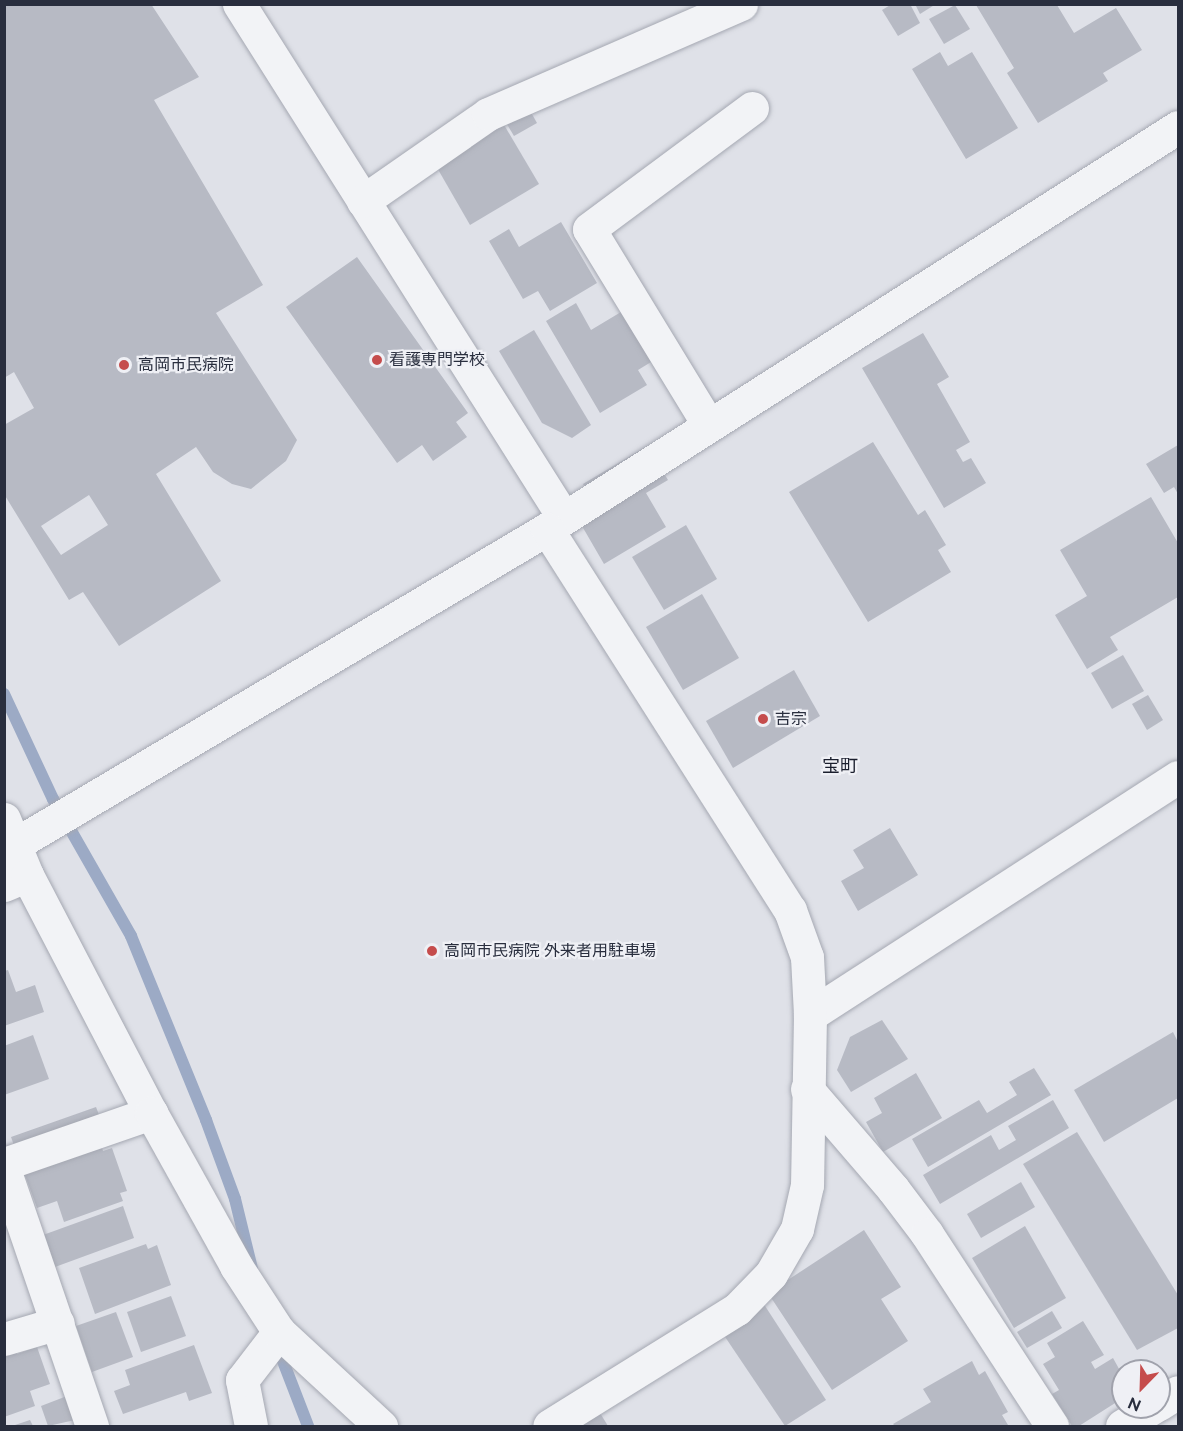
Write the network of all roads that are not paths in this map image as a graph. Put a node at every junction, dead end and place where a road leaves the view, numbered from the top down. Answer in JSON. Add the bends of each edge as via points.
{"nodes":[{"id":1,"x":741,"y":4,"type":"edge"},
{"id":2,"x":243,"y":6,"type":"edge"},
{"id":3,"x":752,"y":108,"type":"dead end"},
{"id":4,"x":1179,"y":127,"type":"edge"},
{"id":5,"x":363,"y":201,"type":"junction"},
{"id":6,"x":708,"y":424,"type":"junction"},
{"id":7,"x":555,"y":524,"type":"junction"},
{"id":8,"x":1179,"y":777,"type":"edge"},
{"id":9,"x":9,"y":832,"type":"edge"},
{"id":10,"x":16,"y":880,"type":"edge"},
{"id":11,"x":810,"y":1015,"type":"junction"},
{"id":12,"x":807,"y":1089,"type":"junction"},
{"id":13,"x":151,"y":1113,"type":"junction"},
{"id":14,"x":4,"y":1164,"type":"edge"},
{"id":15,"x":4,"y":1169,"type":"edge"},
{"id":16,"x":58,"y":1323,"type":"junction"},
{"id":17,"x":279,"y":1332,"type":"junction"},
{"id":18,"x":4,"y":1339,"type":"edge"},
{"id":19,"x":92,"y":1426,"type":"edge"},
{"id":20,"x":251,"y":1426,"type":"edge"},
{"id":21,"x":381,"y":1426,"type":"edge"},
{"id":22,"x":549,"y":1426,"type":"edge"},
{"id":23,"x":1052,"y":1426,"type":"edge"}],
"edges":[{"from":1,"to":5,"type":"street","via":[[488,114]]},
{"from":2,"to":5,"type":"street"},
{"from":3,"to":6,"type":"street","via":[[589,229]]},
{"from":4,"to":6,"type":"street"},
{"from":5,"to":7,"type":"street"},
{"from":6,"to":7,"type":"street"},
{"from":7,"to":9,"type":"street"},
{"from":7,"to":11,"type":"street","via":[[790,910],[807,957]]},
{"from":8,"to":11,"type":"street"},
{"from":9,"to":10,"type":"street"},
{"from":10,"to":13,"type":"street"},
{"from":11,"to":12,"type":"street"},
{"from":12,"to":22,"type":"street","via":[[807,1185],[797,1229],[771,1274],[737,1309]]},
{"from":12,"to":23,"type":"street","via":[[927,1234]]},
{"from":13,"to":14,"type":"street"},
{"from":13,"to":17,"type":"street","via":[[236,1266]]},
{"from":15,"to":16,"type":"street"},
{"from":16,"to":18,"type":"street"},
{"from":16,"to":19,"type":"street"},
{"from":17,"to":20,"type":"street","via":[[242,1380]]},
{"from":17,"to":21,"type":"street"}]}
